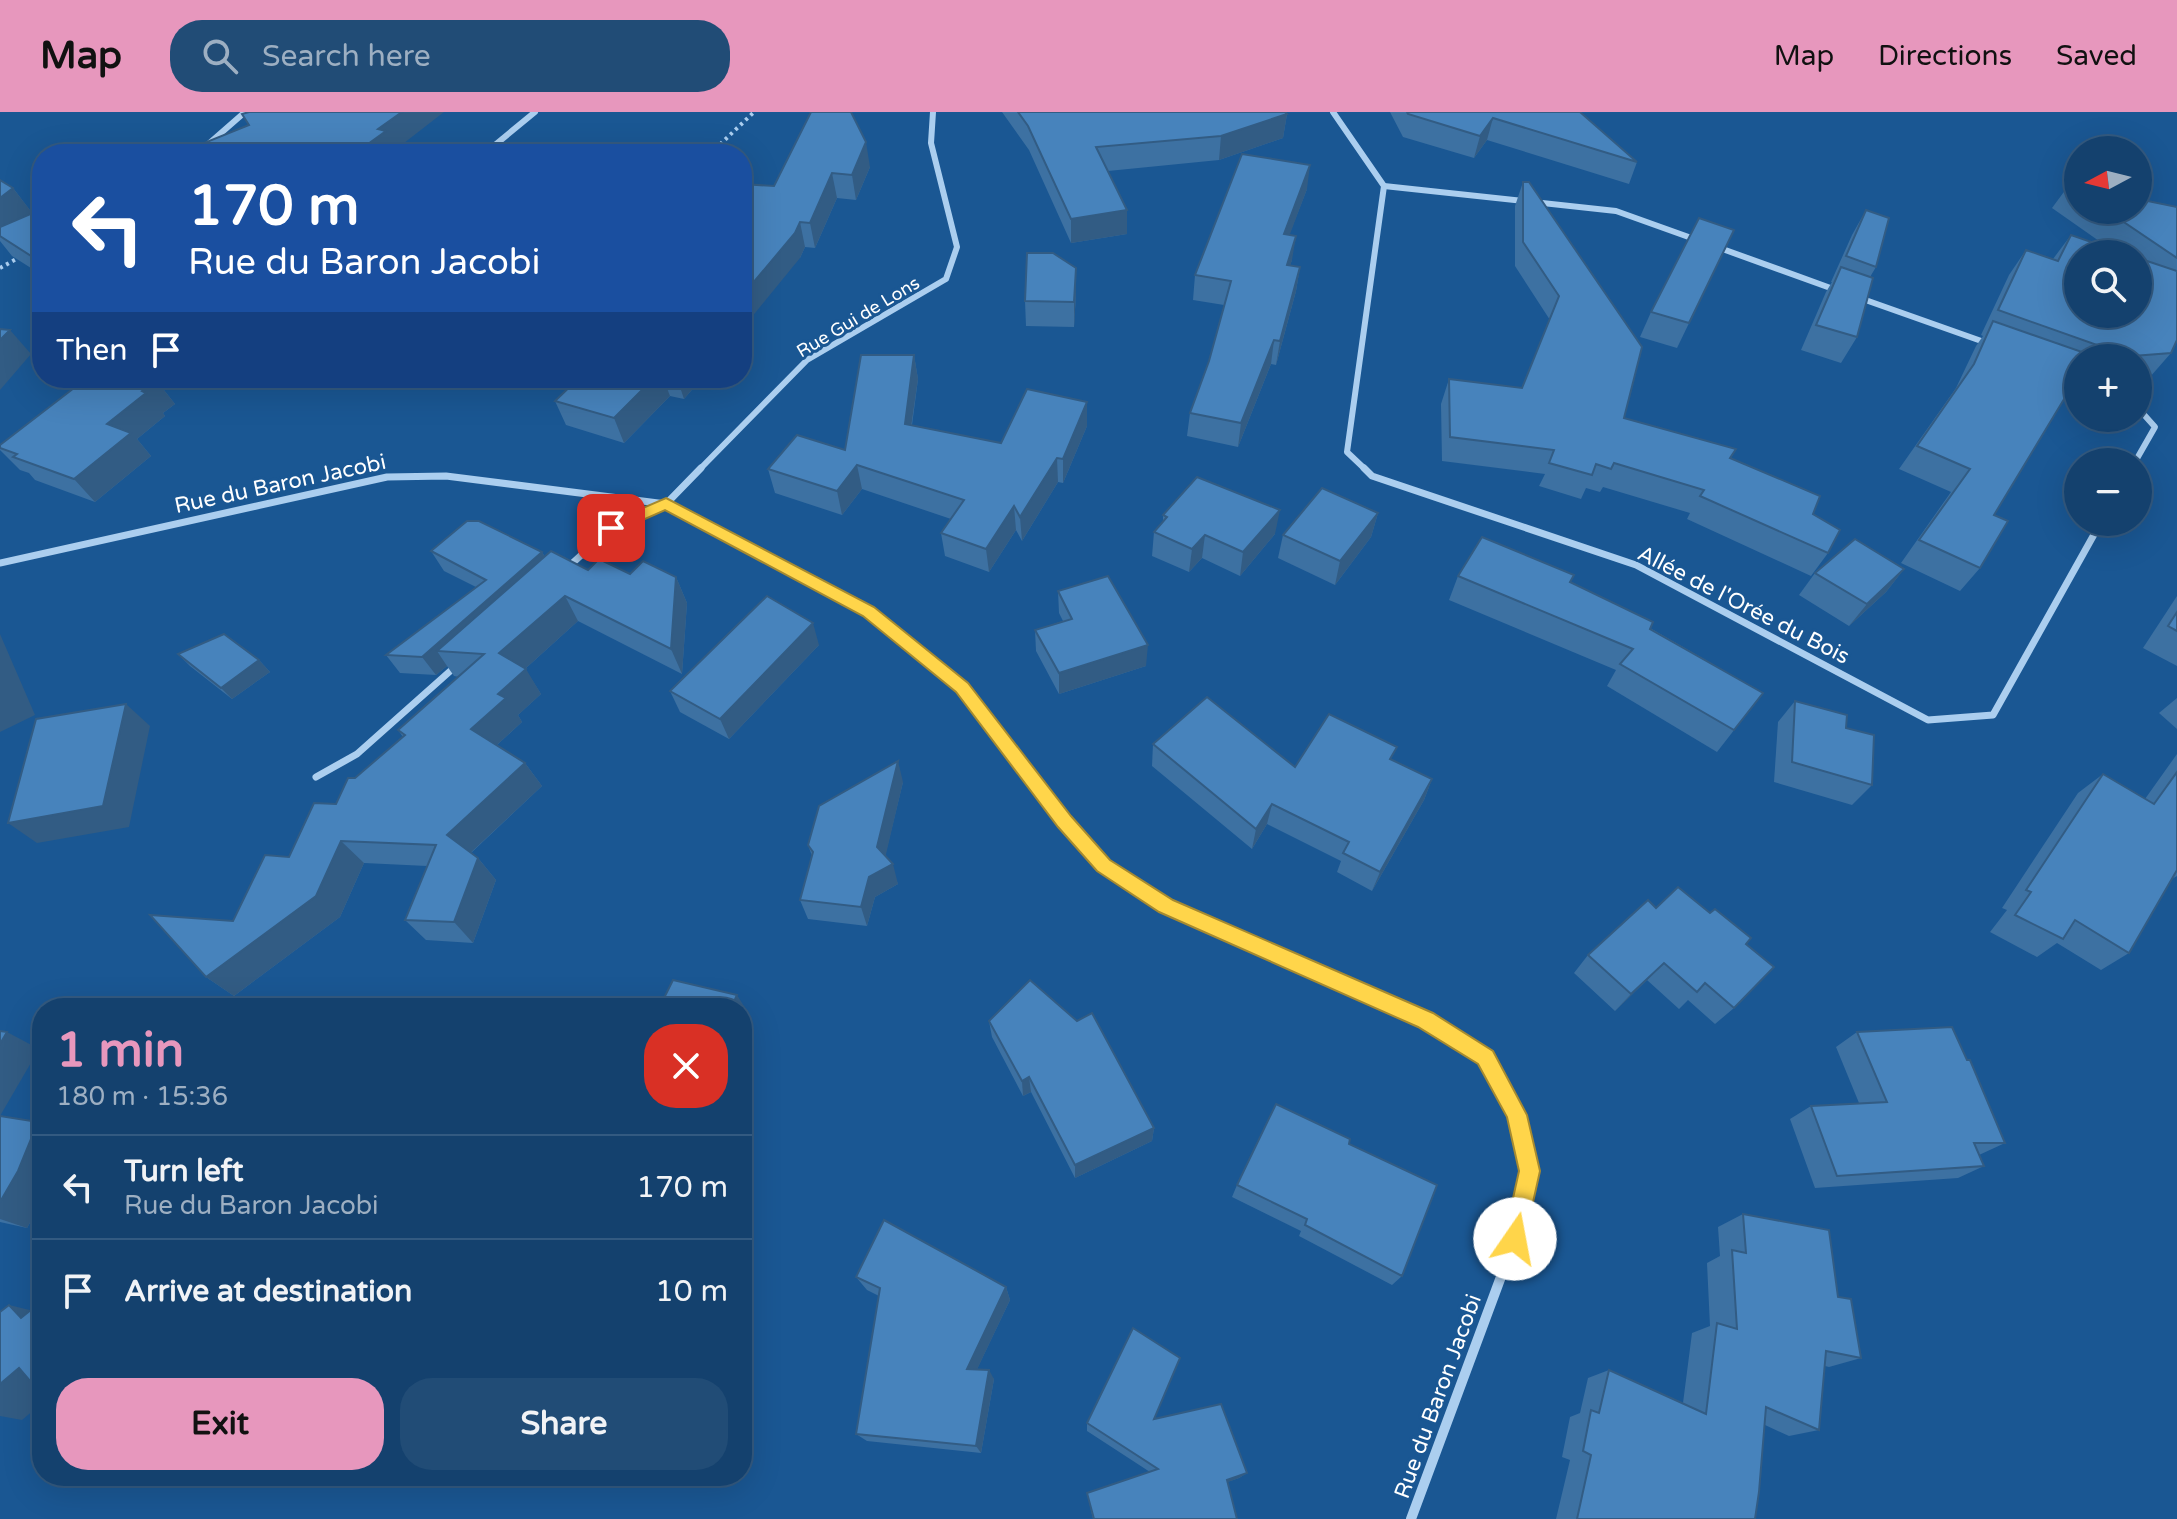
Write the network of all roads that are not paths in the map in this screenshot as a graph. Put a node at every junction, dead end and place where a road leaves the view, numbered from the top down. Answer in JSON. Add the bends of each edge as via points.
{"nodes":[{"id":1,"x":245,"y":112,"type":"edge"},
{"id":2,"x":535,"y":112,"type":"edge"},
{"id":3,"x":933,"y":112,"type":"edge"},
{"id":4,"x":1333,"y":112,"type":"edge"},
{"id":5,"x":208,"y":144,"type":"edge"},
{"id":6,"x":496,"y":144,"type":"edge"},
{"id":7,"x":1384,"y":186,"type":"junction"},
{"id":8,"x":1840,"y":291,"type":"edge"},
{"id":9,"x":1855,"y":296,"type":"edge"},
{"id":10,"x":1989,"y":344,"type":"edge"},
{"id":11,"x":2152,"y":424,"type":"edge"},
{"id":12,"x":2143,"y":448,"type":"edge"},
{"id":13,"x":666,"y":504,"type":"junction"},
{"id":14,"x":2093,"y":536,"type":"edge"},
{"id":15,"x":0,"y":563,"type":"edge"},
{"id":16,"x":553,"y":580,"type":"edge"},
{"id":17,"x":461,"y":662,"type":"edge"},
{"id":18,"x":316,"y":777,"type":"dead end"},
{"id":19,"x":1411,"y":1519,"type":"edge"}],
"edges":[{"from":1,"to":5,"type":"street"},
{"from":2,"to":6,"type":"street"},
{"from":3,"to":13,"type":"street","name":"Rue Gui de Lons","via":[[931,143],[957,247],[946,279],[807,360]]},
{"from":4,"to":7,"type":"street"},
{"from":7,"to":8,"type":"street","via":[[1616,211]]},
{"from":7,"to":14,"type":"street","name":"Allée de l'Orée du Bois","via":[[1347,452],[1372,476],[1636,565],[1928,720],[1993,715]]},
{"from":9,"to":10,"type":"street"},
{"from":11,"to":12,"type":"street"},
{"from":13,"to":15,"type":"street","name":"Rue du Baron Jacobi","via":[[446,476],[387,477]]},
{"from":13,"to":16,"type":"street","via":[[611,528]]},
{"from":13,"to":19,"type":"street","name":"Rue du Baron Jacobi","via":[[869,611],[962,687],[1104,865],[1166,906],[1426,1020],[1486,1058],[1517,1115],[1530,1171],[1515,1239]]},
{"from":17,"to":18,"type":"street","via":[[357,754]]}]}
